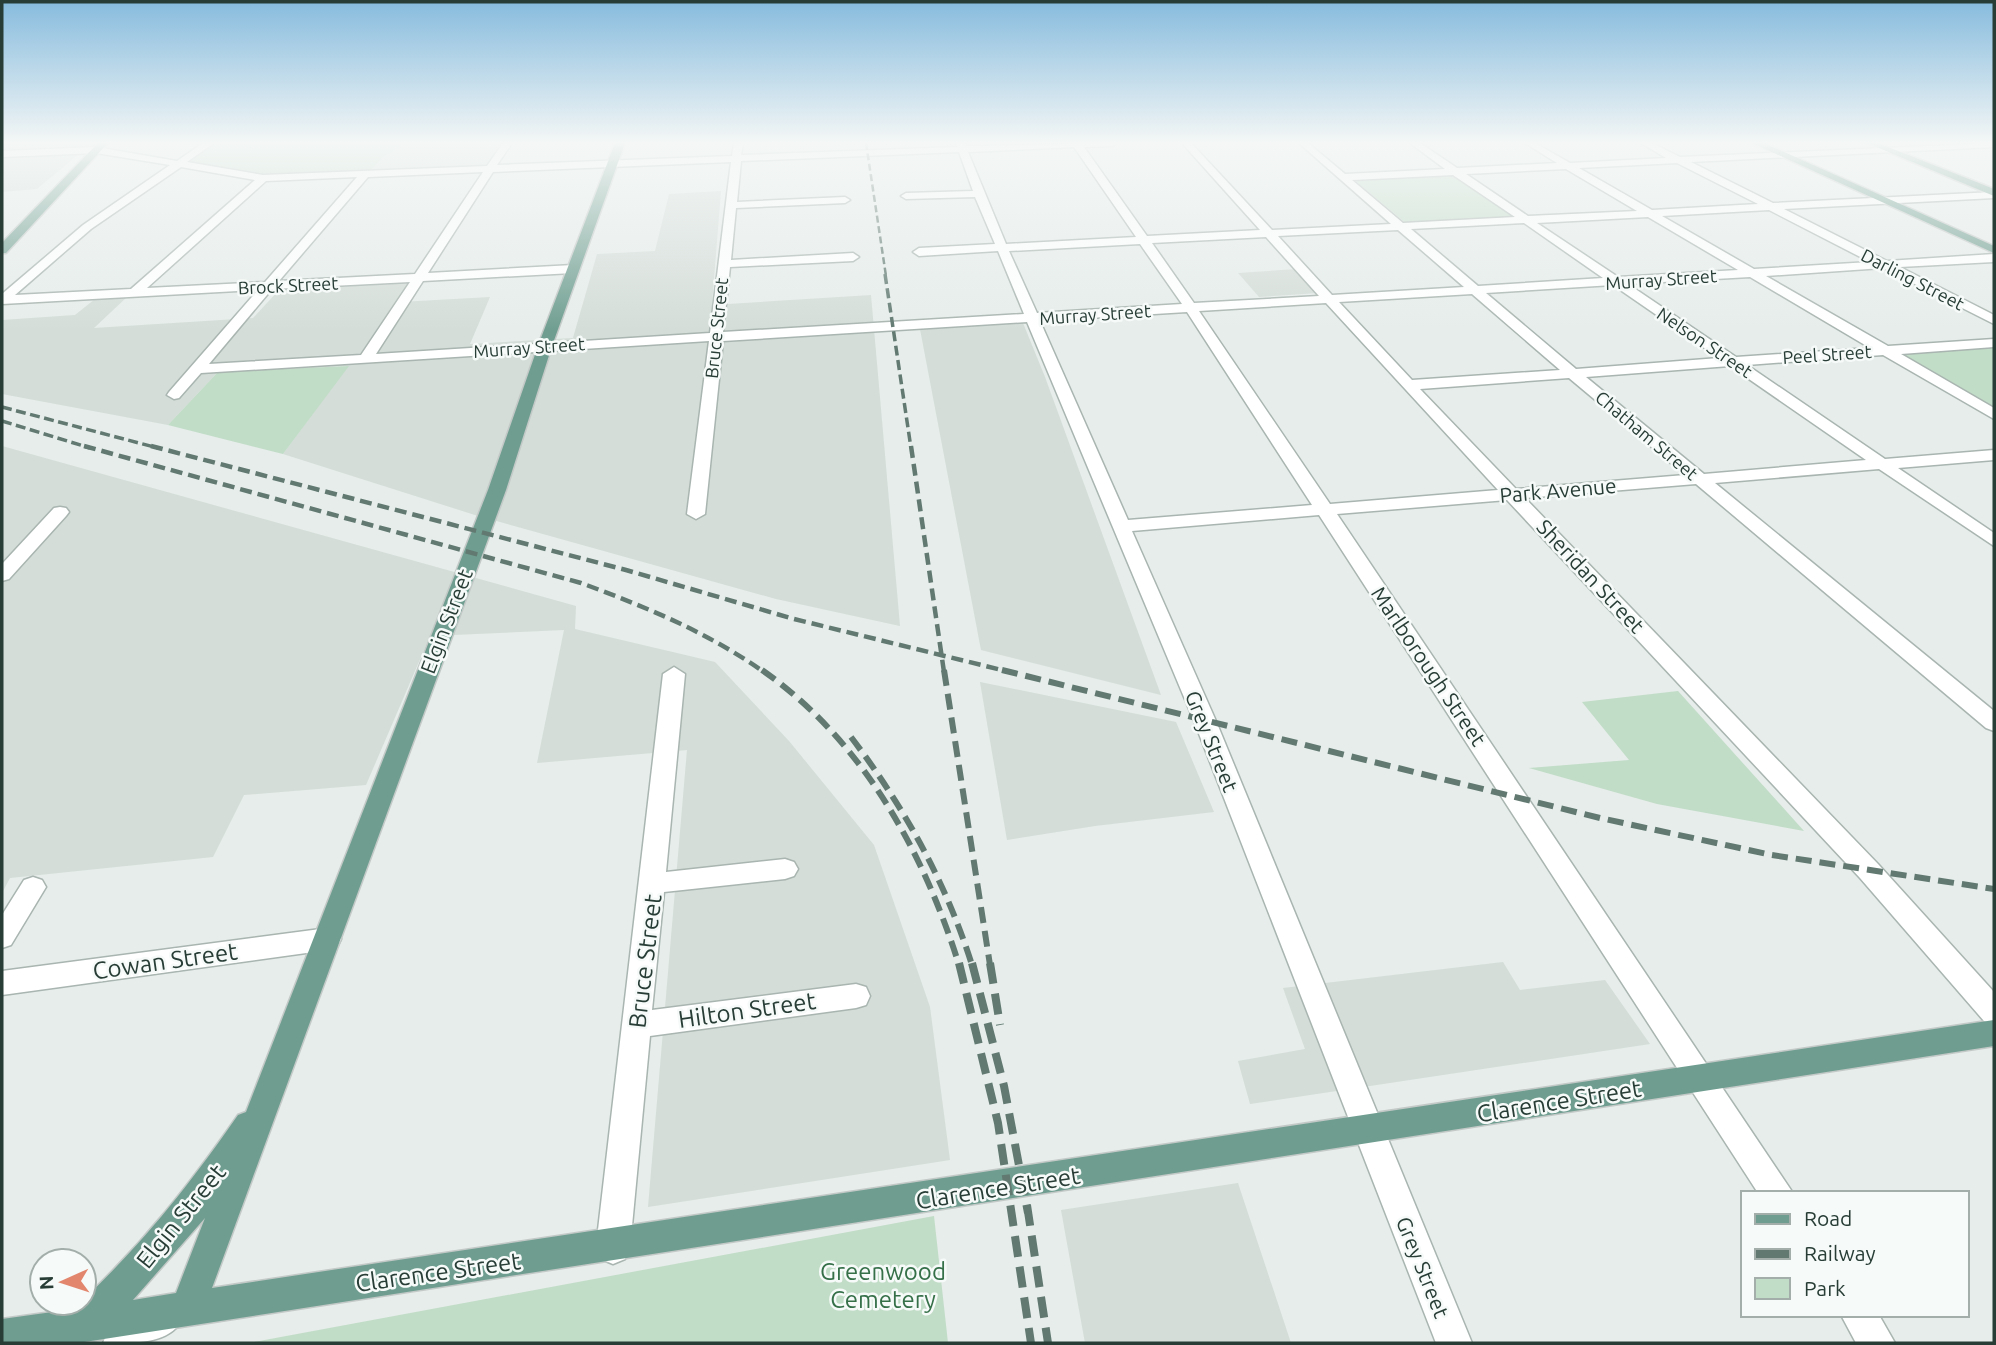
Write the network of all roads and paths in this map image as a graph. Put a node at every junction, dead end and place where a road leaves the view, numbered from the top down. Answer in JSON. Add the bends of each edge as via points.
{"nodes":[{"id":1,"x":732,"y":205,"type":"edge"},
{"id":2,"x":43,"y":206,"type":"edge"},
{"id":3,"x":118,"y":206,"type":"edge"},
{"id":4,"x":232,"y":206,"type":"edge"},
{"id":5,"x":337,"y":206,"type":"edge"},
{"id":6,"x":466,"y":206,"type":"edge"},
{"id":7,"x":596,"y":206,"type":"edge"},
{"id":8,"x":984,"y":206,"type":"edge"},
{"id":9,"x":1119,"y":206,"type":"edge"},
{"id":10,"x":1245,"y":206,"type":"edge"},
{"id":11,"x":1378,"y":206,"type":"edge"},
{"id":12,"x":1508,"y":206,"type":"edge"},
{"id":13,"x":1639,"y":206,"type":"edge"},
{"id":14,"x":1796,"y":206,"type":"edge"},
{"id":15,"x":1896,"y":206,"type":"edge"},
{"id":16,"x":1773,"y":207,"type":"junction"},
{"id":17,"x":1651,"y":213,"type":"junction"},
{"id":18,"x":1529,"y":220,"type":"junction"},
{"id":19,"x":1402,"y":227,"type":"junction"},
{"id":20,"x":1271,"y":234,"type":"junction"},
{"id":21,"x":1142,"y":241,"type":"junction"},
{"id":22,"x":1002,"y":248,"type":"junction"},
{"id":23,"x":2,"y":250,"type":"edge"},
{"id":24,"x":1994,"y":250,"type":"edge"},
{"id":25,"x":919,"y":252,"type":"dead end"},
{"id":26,"x":853,"y":257,"type":"dead end"},
{"id":27,"x":1994,"y":258,"type":"edge"},
{"id":28,"x":723,"y":264,"type":"junction"},
{"id":29,"x":1883,"y":265,"type":"junction"},
{"id":30,"x":573,"y":269,"type":"junction"},
{"id":31,"x":1755,"y":273,"type":"junction"},
{"id":32,"x":417,"y":278,"type":"junction"},
{"id":33,"x":1617,"y":282,"type":"junction"},
{"id":34,"x":267,"y":286,"type":"junction"},
{"id":35,"x":1477,"y":291,"type":"junction"},
{"id":36,"x":134,"y":293,"type":"junction"},
{"id":37,"x":1328,"y":299,"type":"junction"},
{"id":38,"x":2,"y":300,"type":"edge"},
{"id":39,"x":1190,"y":308,"type":"junction"},
{"id":40,"x":1032,"y":317,"type":"junction"},
{"id":41,"x":1994,"y":320,"type":"edge"},
{"id":42,"x":715,"y":336,"type":"junction"},
{"id":43,"x":1994,"y":343,"type":"edge"},
{"id":44,"x":545,"y":346,"type":"junction"},
{"id":45,"x":1883,"y":350,"type":"junction"},
{"id":46,"x":366,"y":358,"type":"junction"},
{"id":47,"x":1733,"y":361,"type":"junction"},
{"id":48,"x":196,"y":369,"type":"junction"},
{"id":49,"x":1571,"y":372,"type":"junction"},
{"id":50,"x":1408,"y":384,"type":"junction"},
{"id":51,"x":174,"y":395,"type":"dead end"},
{"id":52,"x":1994,"y":414,"type":"edge"},
{"id":53,"x":1994,"y":455,"type":"edge"},
{"id":54,"x":1884,"y":464,"type":"junction"},
{"id":55,"x":1700,"y":479,"type":"junction"},
{"id":56,"x":1513,"y":494,"type":"junction"},
{"id":57,"x":1322,"y":509,"type":"junction"},
{"id":58,"x":60,"y":512,"type":"dead end"},
{"id":59,"x":696,"y":514,"type":"dead end"},
{"id":60,"x":1123,"y":526,"type":"junction"},
{"id":61,"x":1994,"y":541,"type":"edge"},
{"id":62,"x":2,"y":575,"type":"edge"},
{"id":63,"x":674,"y":674,"type":"dead end"},
{"id":64,"x":1994,"y":723,"type":"edge"},
{"id":65,"x":785,"y":869,"type":"dead end"},
{"id":66,"x":654,"y":883,"type":"junction"},
{"id":67,"x":33,"y":887,"type":"dead end"},
{"id":68,"x":2,"y":937,"type":"edge"},
{"id":69,"x":328,"y":939,"type":"junction"},
{"id":70,"x":2,"y":982,"type":"edge"},
{"id":71,"x":856,"y":996,"type":"dead end"},
{"id":72,"x":1994,"y":1012,"type":"edge"},
{"id":73,"x":637,"y":1025,"type":"junction"},
{"id":74,"x":1994,"y":1033,"type":"edge"},
{"id":75,"x":1702,"y":1078,"type":"junction"},
{"id":76,"x":268,"y":1098,"type":"junction"},
{"id":77,"x":1368,"y":1131,"type":"junction"},
{"id":78,"x":1776,"y":1191,"type":"edge"},
{"id":79,"x":613,"y":1247,"type":"junction"},
{"id":80,"x":188,"y":1307,"type":"junction"},
{"id":81,"x":1859,"y":1317,"type":"edge"},
{"id":82,"x":83,"y":1324,"type":"junction"},
{"id":83,"x":2,"y":1337,"type":"edge"},
{"id":84,"x":54,"y":1343,"type":"edge"},
{"id":85,"x":121,"y":1343,"type":"edge"},
{"id":86,"x":1454,"y":1343,"type":"edge"},
{"id":87,"x":1877,"y":1343,"type":"edge"}],
"edges":[{"from":1,"to":28,"type":"street","name":"Bruce Street"},
{"from":2,"to":23,"type":"main road"},
{"from":3,"to":38,"type":"street"},
{"from":4,"to":36,"type":"street"},
{"from":5,"to":34,"type":"street"},
{"from":6,"to":32,"type":"street"},
{"from":7,"to":30,"type":"main road","name":"Elgin Street"},
{"from":8,"to":22,"type":"street","name":"Grey Street"},
{"from":9,"to":21,"type":"street","name":"Marlborough Street"},
{"from":10,"to":20,"type":"street","name":"Sheridan Street"},
{"from":11,"to":19,"type":"street","name":"Chatham Street"},
{"from":12,"to":18,"type":"street","name":"Nelson Street"},
{"from":13,"to":17,"type":"street"},
{"from":14,"to":16,"type":"street"},
{"from":15,"to":24,"type":"main road"},
{"from":16,"to":17,"type":"street"},
{"from":16,"to":29,"type":"street","name":"Darling Street"},
{"from":17,"to":18,"type":"street"},
{"from":17,"to":31,"type":"street"},
{"from":18,"to":19,"type":"street"},
{"from":18,"to":33,"type":"street","name":"Nelson Street"},
{"from":19,"to":20,"type":"street"},
{"from":19,"to":35,"type":"street","name":"Chatham Street"},
{"from":20,"to":21,"type":"street"},
{"from":20,"to":37,"type":"street","name":"Sheridan Street"},
{"from":21,"to":22,"type":"street"},
{"from":21,"to":39,"type":"street","name":"Marlborough Street"},
{"from":22,"to":25,"type":"street"},
{"from":22,"to":40,"type":"street","name":"Grey Street"},
{"from":26,"to":28,"type":"street"},
{"from":27,"to":29,"type":"street","name":"Murray Street"},
{"from":28,"to":42,"type":"street","name":"Bruce Street"},
{"from":29,"to":31,"type":"street","name":"Murray Street"},
{"from":29,"to":41,"type":"street","name":"Darling Street"},
{"from":30,"to":32,"type":"street","name":"Brock Street"},
{"from":30,"to":44,"type":"main road","name":"Elgin Street"},
{"from":31,"to":33,"type":"street","name":"Murray Street"},
{"from":31,"to":45,"type":"street"},
{"from":32,"to":34,"type":"street","name":"Brock Street"},
{"from":32,"to":46,"type":"street"},
{"from":33,"to":35,"type":"street","name":"Murray Street"},
{"from":33,"to":47,"type":"street","name":"Nelson Street"},
{"from":34,"to":36,"type":"street","name":"Brock Street"},
{"from":34,"to":48,"type":"street"},
{"from":35,"to":37,"type":"street","name":"Murray Street"},
{"from":35,"to":49,"type":"street","name":"Chatham Street"},
{"from":36,"to":38,"type":"street","name":"Brock Street"},
{"from":37,"to":39,"type":"street","name":"Murray Street"},
{"from":37,"to":50,"type":"street","name":"Sheridan Street"},
{"from":39,"to":40,"type":"street","name":"Murray Street"},
{"from":39,"to":57,"type":"street","name":"Marlborough Street"},
{"from":40,"to":42,"type":"street","name":"Murray Street"},
{"from":40,"to":60,"type":"street","name":"Grey Street"},
{"from":42,"to":44,"type":"street","name":"Murray Street"},
{"from":42,"to":59,"type":"street","name":"Bruce Street"},
{"from":43,"to":45,"type":"street","name":"Peel Street"},
{"from":44,"to":46,"type":"street","name":"Murray Street"},
{"from":44,"to":69,"type":"main road","name":"Elgin Street","via":[[497,490]]},
{"from":45,"to":47,"type":"street","name":"Peel Street"},
{"from":45,"to":52,"type":"street"},
{"from":46,"to":48,"type":"street","name":"Murray Street"},
{"from":47,"to":49,"type":"street","name":"Peel Street"},
{"from":47,"to":54,"type":"street","name":"Nelson Street"},
{"from":48,"to":51,"type":"street"},
{"from":49,"to":50,"type":"street","name":"Peel Street"},
{"from":49,"to":55,"type":"street","name":"Chatham Street"},
{"from":50,"to":56,"type":"street","name":"Sheridan Street"},
{"from":53,"to":54,"type":"street","name":"Park Avenue"},
{"from":54,"to":55,"type":"street","name":"Park Avenue"},
{"from":54,"to":61,"type":"street","name":"Nelson Street"},
{"from":55,"to":56,"type":"street","name":"Park Avenue"},
{"from":55,"to":64,"type":"street","name":"Chatham Street"},
{"from":56,"to":57,"type":"street","name":"Park Avenue"},
{"from":56,"to":72,"type":"street","name":"Sheridan Street","via":[[1869,871]]},
{"from":57,"to":60,"type":"street","name":"Park Avenue"},
{"from":57,"to":75,"type":"street","name":"Marlborough Street"},
{"from":58,"to":62,"type":"street"},
{"from":60,"to":77,"type":"street","name":"Grey Street"},
{"from":63,"to":66,"type":"street","name":"Bruce Street"},
{"from":65,"to":66,"type":"street"},
{"from":66,"to":73,"type":"street","name":"Bruce Street"},
{"from":67,"to":68,"type":"street"},
{"from":69,"to":70,"type":"street","name":"Cowan Street"},
{"from":69,"to":76,"type":"main road","name":"Elgin Street"},
{"from":71,"to":73,"type":"street","name":"Hilton Street"},
{"from":73,"to":79,"type":"street","name":"Bruce Street"},
{"from":74,"to":75,"type":"main road","name":"Clarence Street"},
{"from":75,"to":77,"type":"main road","name":"Clarence Street"},
{"from":75,"to":78,"type":"street","name":"Marlborough Street"},
{"from":76,"to":80,"type":"main road","name":"Elgin Street"},
{"from":76,"to":82,"type":"main road","name":"Elgin Street","via":[[194,1206],[140,1269]]},
{"from":77,"to":79,"type":"main road","name":"Clarence Street"},
{"from":77,"to":86,"type":"street","name":"Grey Street"},
{"from":79,"to":80,"type":"main road","name":"Clarence Street"},
{"from":80,"to":82,"type":"main road","name":"Clarence Street"},
{"from":80,"to":85,"type":"street"},
{"from":81,"to":87,"type":"street"},
{"from":82,"to":83,"type":"main road","name":"Clarence Street"},
{"from":82,"to":84,"type":"street"}]}
